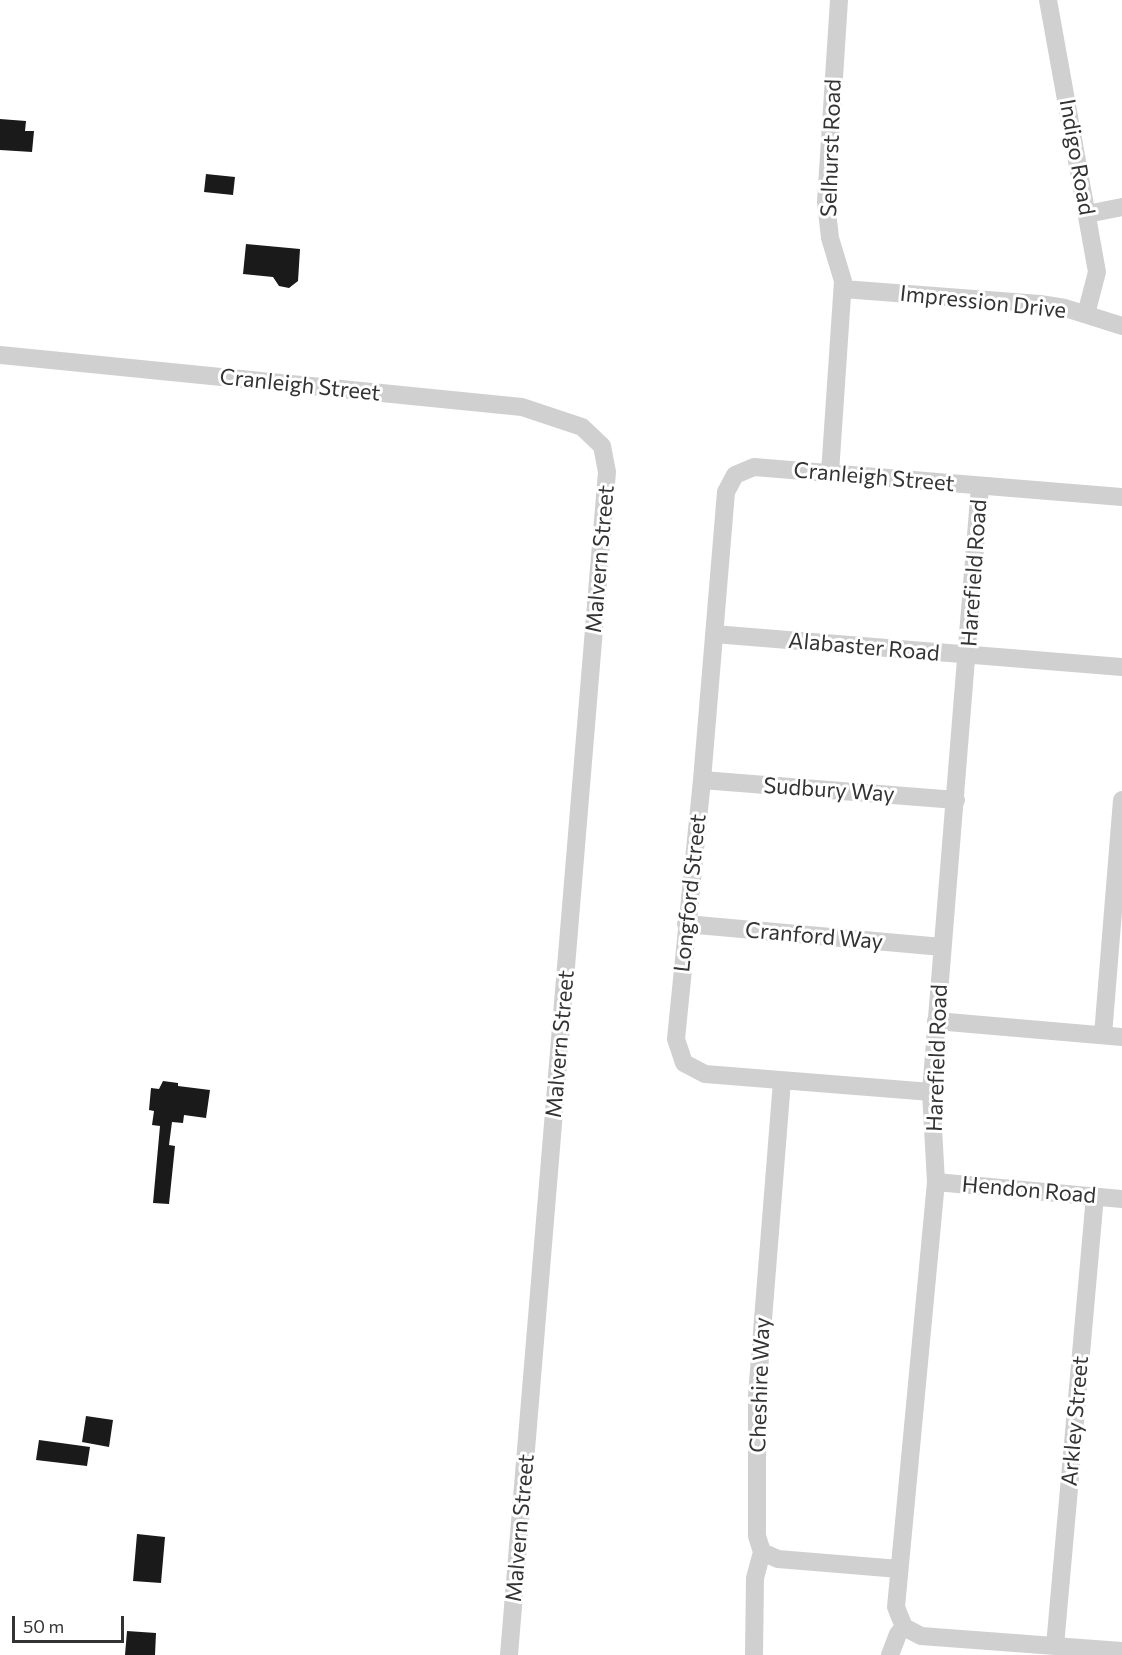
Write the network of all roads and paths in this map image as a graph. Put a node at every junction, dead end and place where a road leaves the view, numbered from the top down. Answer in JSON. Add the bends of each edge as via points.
{"nodes":[{"id":1,"x":839,"y":0,"type":"edge"},
{"id":2,"x":1048,"y":0,"type":"edge"},
{"id":3,"x":1122,"y":207,"type":"edge"},
{"id":4,"x":1087,"y":214,"type":"junction"},
{"id":5,"x":843,"y":289,"type":"junction"},
{"id":6,"x":1086,"y":314,"type":"junction"},
{"id":7,"x":1122,"y":326,"type":"edge"},
{"id":8,"x":0,"y":355,"type":"edge"},
{"id":9,"x":593,"y":436,"type":"joint"},
{"id":10,"x":830,"y":473,"type":"junction"},
{"id":11,"x":735,"y":475,"type":"joint"},
{"id":12,"x":980,"y":486,"type":"junction"},
{"id":13,"x":1122,"y":497,"type":"edge"},
{"id":14,"x":714,"y":634,"type":"junction"},
{"id":15,"x":968,"y":656,"type":"junction"},
{"id":16,"x":1122,"y":667,"type":"edge"},
{"id":17,"x":702,"y":780,"type":"junction"},
{"id":18,"x":956,"y":800,"type":"junction"},
{"id":19,"x":1122,"y":800,"type":"edge"},
{"id":20,"x":686,"y":924,"type":"junction"},
{"id":21,"x":942,"y":947,"type":"junction"},
{"id":22,"x":936,"y":1020,"type":"junction"},
{"id":23,"x":1103,"y":1035,"type":"junction"},
{"id":24,"x":1122,"y":1037,"type":"edge"},
{"id":25,"x":782,"y":1081,"type":"junction"},
{"id":26,"x":931,"y":1092,"type":"junction"},
{"id":27,"x":936,"y":1182,"type":"junction"},
{"id":28,"x":1095,"y":1196,"type":"junction"},
{"id":29,"x":1122,"y":1199,"type":"edge"},
{"id":30,"x":762,"y":1552,"type":"junction"},
{"id":31,"x":899,"y":1569,"type":"junction"},
{"id":32,"x":904,"y":1627,"type":"junction"},
{"id":33,"x":1055,"y":1646,"type":"junction"},
{"id":34,"x":1122,"y":1651,"type":"edge"},
{"id":35,"x":509,"y":1655,"type":"edge"},
{"id":36,"x":754,"y":1655,"type":"edge"},
{"id":37,"x":891,"y":1655,"type":"edge"}],
"edges":[{"from":1,"to":5,"type":"street","name":"Selhurst Road","via":[[825,202]]},
{"from":2,"to":4,"type":"street","name":"Indigo Road"},
{"from":3,"to":4,"type":"street"},
{"from":4,"to":6,"type":"street","name":"Indigo Road","via":[[1097,272]]},
{"from":5,"to":6,"type":"street","name":"Impression Drive","via":[[1040,304]]},
{"from":5,"to":10,"type":"street","name":"Selhurst Road"},
{"from":6,"to":7,"type":"street","name":"Impression Drive"},
{"from":8,"to":9,"type":"street","name":"Cranleigh Street","via":[[522,407],[582,427]]},
{"from":9,"to":35,"type":"street","name":"Malvern Street","via":[[602,446],[607,472]]},
{"from":10,"to":11,"type":"street","name":"Cranleigh Street","via":[[754,467]]},
{"from":10,"to":12,"type":"street","name":"Cranleigh Street"},
{"from":11,"to":14,"type":"street","name":"Longford Street","via":[[726,492]]},
{"from":12,"to":13,"type":"street","name":"Cranleigh Street"},
{"from":12,"to":15,"type":"street","name":"Harefield Road"},
{"from":14,"to":15,"type":"street","name":"Alabaster Road"},
{"from":14,"to":17,"type":"street","name":"Longford Street"},
{"from":15,"to":16,"type":"street","name":"Alabaster Road"},
{"from":15,"to":18,"type":"street","name":"Harefield Road"},
{"from":17,"to":18,"type":"street","name":"Sudbury Way"},
{"from":17,"to":20,"type":"street","name":"Longford Street"},
{"from":18,"to":21,"type":"street","name":"Harefield Road"},
{"from":19,"to":23,"type":"street"},
{"from":20,"to":21,"type":"street","name":"Cranford Way"},
{"from":20,"to":25,"type":"street","name":"Longford Street","via":[[676,1039],[684,1063],[705,1074]]},
{"from":21,"to":22,"type":"street","name":"Harefield Road"},
{"from":22,"to":23,"type":"street"},
{"from":22,"to":26,"type":"street","name":"Harefield Road"},
{"from":23,"to":24,"type":"street"},
{"from":25,"to":26,"type":"street","name":"Longford Street"},
{"from":25,"to":30,"type":"street","name":"Cheshire Way","via":[[757,1395],[757,1536]]},
{"from":26,"to":27,"type":"street","name":"Harefield Road"},
{"from":27,"to":28,"type":"street","name":"Hendon Road"},
{"from":27,"to":31,"type":"street","name":"Harefield Road"},
{"from":28,"to":29,"type":"street","name":"Hendon Road"},
{"from":28,"to":33,"type":"street","name":"Arkley Street"},
{"from":30,"to":31,"type":"street","via":[[778,1559]]},
{"from":30,"to":36,"type":"street","via":[[755,1578]]},
{"from":31,"to":32,"type":"street","name":"Harefield Road","via":[[896,1607]]},
{"from":32,"to":33,"type":"street","via":[[921,1636]]},
{"from":32,"to":37,"type":"street"},
{"from":33,"to":34,"type":"street"}]}
